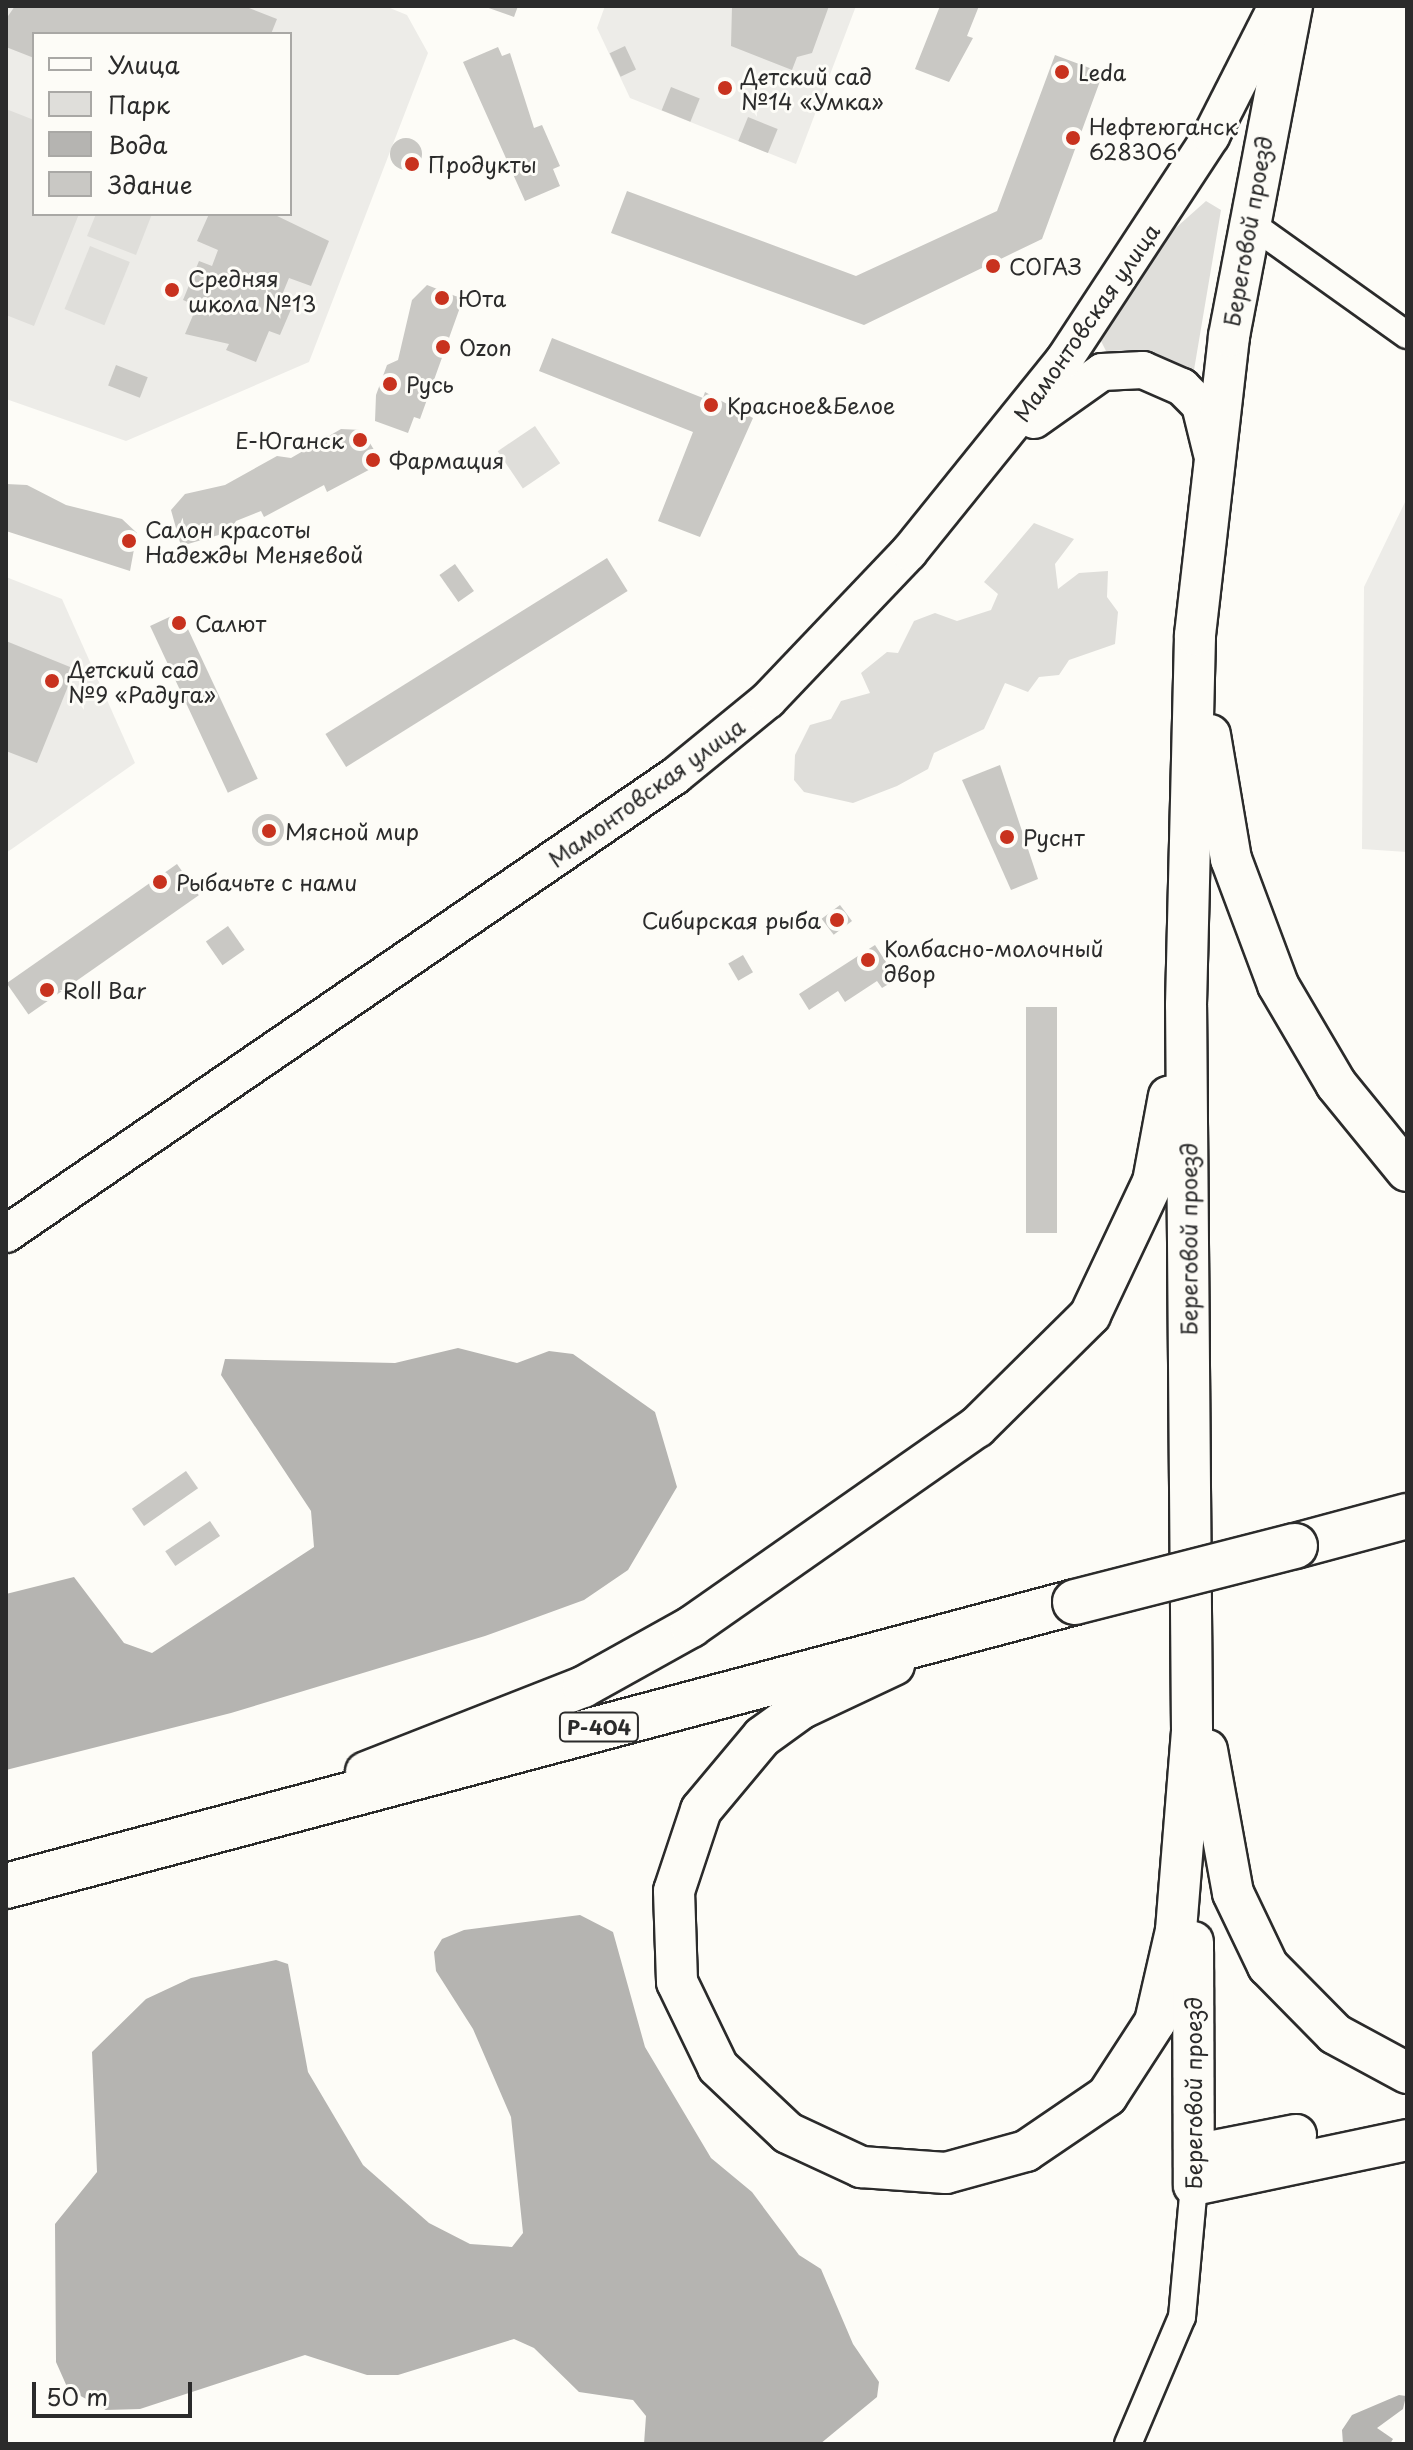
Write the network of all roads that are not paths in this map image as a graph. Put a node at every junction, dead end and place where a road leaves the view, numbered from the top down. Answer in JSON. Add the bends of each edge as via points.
{"nodes":[{"id":1,"x":1277,"y":6,"type":"edge"},
{"id":2,"x":1292,"y":6,"type":"edge"},
{"id":3,"x":1247,"y":221,"type":"junction"},
{"id":4,"x":1407,"y":335,"type":"edge"},
{"id":5,"x":1000,"y":445,"type":"junction"},
{"id":6,"x":1213,"y":458,"type":"junction"},
{"id":7,"x":1195,"y":635,"type":"junction"},
{"id":8,"x":1186,"y":1005,"type":"junction"},
{"id":9,"x":1407,"y":1171,"type":"edge"},
{"id":10,"x":6,"y":1234,"type":"edge"},
{"id":11,"x":1407,"y":1516,"type":"edge"},
{"id":12,"x":1407,"y":1531,"type":"edge"},
{"id":13,"x":1342,"y":1533,"type":"junction"},
{"id":14,"x":1006,"y":1621,"type":"junction"},
{"id":15,"x":1192,"y":1636,"type":"junction"},
{"id":16,"x":1192,"y":1730,"type":"junction"},
{"id":17,"x":192,"y":1833,"type":"junction"},
{"id":18,"x":106,"y":1856,"type":"junction"},
{"id":19,"x":6,"y":1877,"type":"edge"},
{"id":20,"x":6,"y":1886,"type":"edge"},
{"id":21,"x":1407,"y":2073,"type":"edge"},
{"id":22,"x":1407,"y":2113,"type":"edge"},
{"id":23,"x":1407,"y":2140,"type":"edge"},
{"id":24,"x":1194,"y":2170,"type":"junction"},
{"id":25,"x":1128,"y":2444,"type":"edge"}],
"edges":[{"from":1,"to":5,"type":"street","name":"Мамонтовская улица","via":[[1211,136]]},
{"from":2,"to":3,"type":"main road","name":"Береговой проезд"},
{"from":3,"to":4,"type":"street"},
{"from":3,"to":6,"type":"main road","name":"Береговой проезд"},
{"from":5,"to":6,"type":"street","via":[[1080,386],[1125,367],[1162,375],[1191,396],[1209,424]]},
{"from":5,"to":10,"type":"street","name":"Мамонтовская улица","via":[[834,633],[710,750]]},
{"from":6,"to":7,"type":"main road","name":"Береговой проезд"},
{"from":7,"to":8,"type":"main road","name":"Береговой проезд"},
{"from":7,"to":9,"type":"main road","via":[[1231,859],[1250,915],[1303,1034]]},
{"from":8,"to":15,"type":"main road","name":"Береговой проезд"},
{"from":8,"to":17,"type":"main road","via":[[1153,1182],[1124,1255],[1090,1315],[977,1427],[691,1627],[583,1687],[473,1735]]},
{"from":11,"to":13,"type":"highway","number":"Р-404"},
{"from":12,"to":13,"type":"main road"},
{"from":13,"to":14,"type":"highway","number":"Р-404","bridge":true},
{"from":14,"to":16,"type":"main road","via":[[855,1681],[782,1723],[728,1772],[681,1855],[672,1931],[689,2018],[731,2083],[788,2133],[861,2167],[946,2173],[1026,2151],[1107,2096],[1140,2050],[1167,1985]]},
{"from":14,"to":17,"type":"highway","number":"Р-404"},
{"from":15,"to":16,"type":"main road"},
{"from":15,"to":21,"type":"main road","via":[[1219,1834],[1249,1932],[1268,1966],[1335,2034]]},
{"from":16,"to":24,"type":"main road","name":"Береговой проезд"},
{"from":17,"to":18,"type":"highway","number":"Р-404"},
{"from":18,"to":19,"type":"highway","number":"Р-404"},
{"from":18,"to":20,"type":"highway","number":"Р-404"},
{"from":22,"to":24,"type":"main road"},
{"from":23,"to":24,"type":"main road"},
{"from":24,"to":25,"type":"street","name":"Береговой проезд","via":[[1182,2317]]}]}
